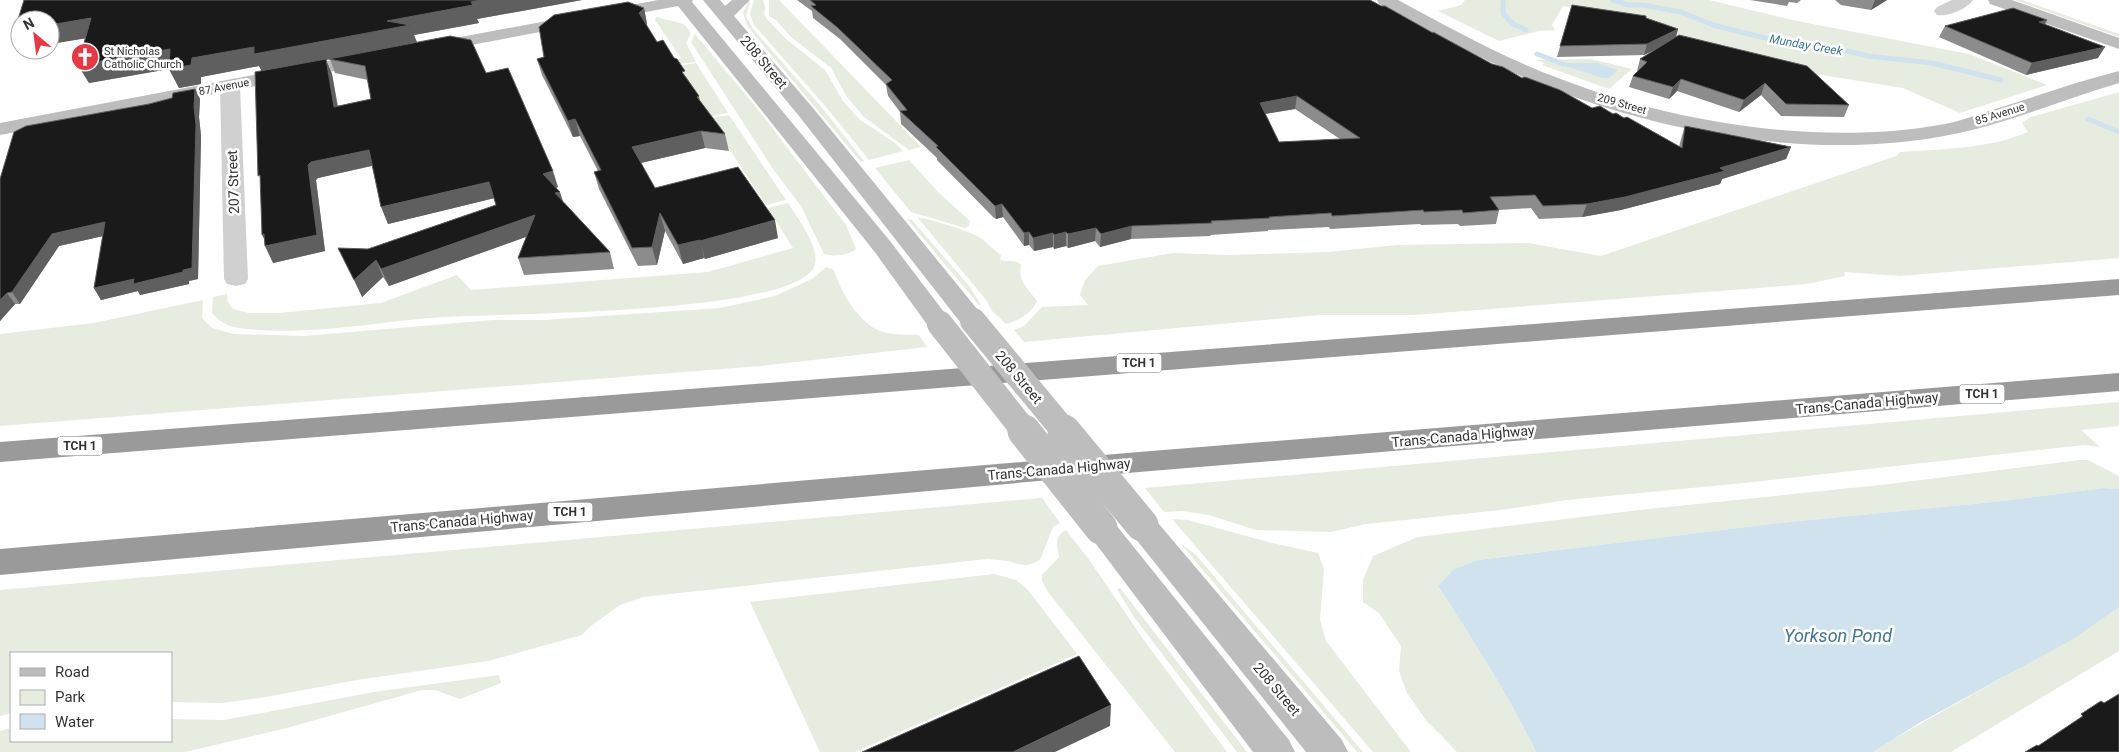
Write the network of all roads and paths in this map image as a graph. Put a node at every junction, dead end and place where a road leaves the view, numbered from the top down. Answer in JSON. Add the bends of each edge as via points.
{"nodes":[{"id":1,"x":683,"y":0,"type":"edge"},
{"id":2,"x":1385,"y":0,"type":"edge"},
{"id":3,"x":1965,"y":0,"type":"edge"},
{"id":4,"x":1996,"y":0,"type":"edge"},
{"id":5,"x":640,"y":5,"type":"edge"},
{"id":6,"x":726,"y":5,"type":"edge"},
{"id":7,"x":1943,"y":11,"type":"dead end"},
{"id":8,"x":697,"y":19,"type":"junction"},
{"id":9,"x":2119,"y":44,"type":"edge"},
{"id":10,"x":417,"y":50,"type":"edge"},
{"id":11,"x":389,"y":56,"type":"edge"},
{"id":12,"x":2119,"y":77,"type":"edge"},
{"id":13,"x":230,"y":86,"type":"junction"},
{"id":14,"x":0,"y":129,"type":"edge"},
{"id":15,"x":1879,"y":138,"type":"joint"},
{"id":16,"x":236,"y":279,"type":"dead end"},
{"id":17,"x":2119,"y":287,"type":"edge"},
{"id":18,"x":2119,"y":382,"type":"edge"},
{"id":19,"x":0,"y":452,"type":"edge"},
{"id":20,"x":0,"y":562,"type":"edge"},
{"id":21,"x":1276,"y":752,"type":"edge"},
{"id":22,"x":1330,"y":752,"type":"edge"}],
"edges":[{"from":1,"to":5,"type":"main road"},
{"from":1,"to":8,"type":"main road","name":"208 Street"},
{"from":2,"to":15,"type":"main road","name":"209 Street","via":[[1526,72],[1620,105],[1754,131]]},
{"from":3,"to":7,"type":"street"},
{"from":4,"to":9,"type":"main road"},
{"from":5,"to":8,"type":"main road"},
{"from":5,"to":10,"type":"main road"},
{"from":6,"to":22,"type":"main road","name":"208 Street","bridge":true,"via":[[806,112],[973,321]]},
{"from":8,"to":21,"type":"main road","name":"208 Street","bridge":true,"via":[[882,246]]},
{"from":11,"to":13,"type":"main road","name":"87 Avenue"},
{"from":12,"to":15,"type":"main road","name":"85 Avenue","via":[[1960,127]]},
{"from":13,"to":14,"type":"main road","name":"87 Avenue"},
{"from":13,"to":16,"type":"street","name":"207 Street"},
{"from":17,"to":19,"type":"highway","number":"TCH 1"},
{"from":18,"to":20,"type":"highway","name":"Trans-Canada Highway","number":"TCH 1","via":[[1139,462]]}]}
